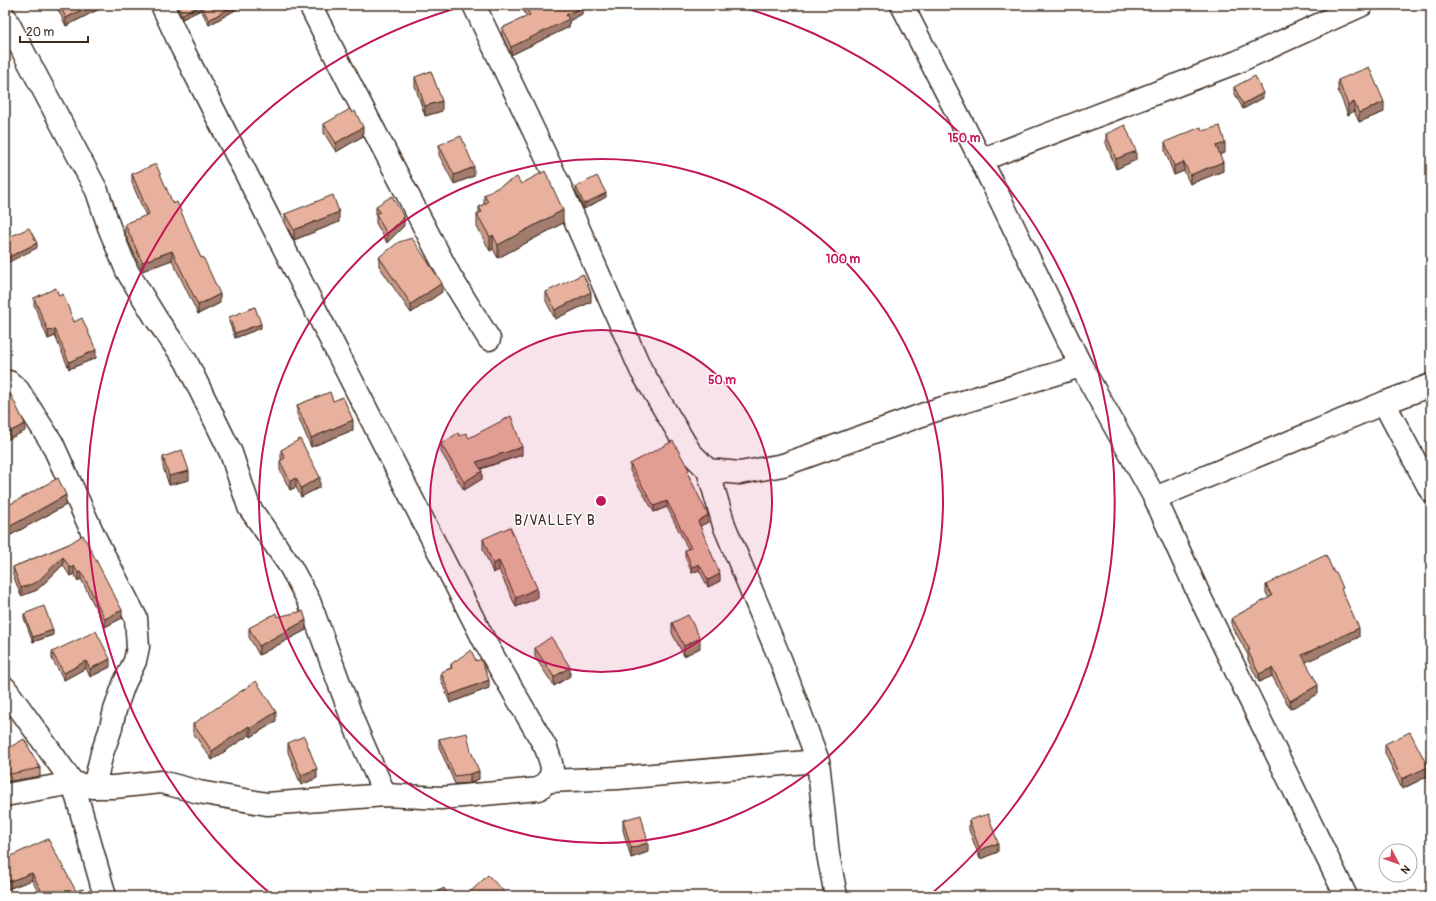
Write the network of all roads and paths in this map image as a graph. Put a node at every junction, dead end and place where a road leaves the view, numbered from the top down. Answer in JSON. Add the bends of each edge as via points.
{"nodes":[{"id":1,"x":162,"y":5,"type":"edge"},
{"id":2,"x":310,"y":5,"type":"edge"},
{"id":3,"x":474,"y":5,"type":"edge"},
{"id":4,"x":902,"y":5,"type":"edge"},
{"id":5,"x":1362,"y":5,"type":"edge"},
{"id":6,"x":5,"y":17,"type":"edge"},
{"id":7,"x":981,"y":160,"type":"junction"},
{"id":8,"x":489,"y":339,"type":"dead end"},
{"id":9,"x":1081,"y":366,"type":"junction"},
{"id":10,"x":5,"y":382,"type":"edge"},
{"id":11,"x":1431,"y":385,"type":"edge"},
{"id":12,"x":1384,"y":403,"type":"junction"},
{"id":13,"x":708,"y":470,"type":"junction"},
{"id":14,"x":1431,"y":491,"type":"edge"},
{"id":15,"x":1155,"y":498,"type":"junction"},
{"id":16,"x":5,"y":688,"type":"edge"},
{"id":17,"x":818,"y":761,"type":"junction"},
{"id":18,"x":549,"y":781,"type":"junction"},
{"id":19,"x":83,"y":785,"type":"junction"},
{"id":20,"x":5,"y":794,"type":"edge"},
{"id":21,"x":385,"y":795,"type":"junction"},
{"id":22,"x":105,"y":896,"type":"edge"},
{"id":23,"x":836,"y":896,"type":"edge"},
{"id":24,"x":1346,"y":896,"type":"edge"}],
"edges":[{"from":1,"to":18,"type":"street","via":[[486,644],[546,748],[552,774]]},
{"from":2,"to":8,"type":"street","via":[[450,276]]},
{"from":3,"to":13,"type":"street","via":[[558,182],[641,370],[690,452]]},
{"from":4,"to":7,"type":"street"},
{"from":5,"to":7,"type":"street","via":[[1237,62]]},
{"from":6,"to":21,"type":"street","via":[[96,191],[127,271],[186,361],[231,453],[250,507],[290,566],[309,602]]},
{"from":7,"to":9,"type":"street"},
{"from":9,"to":13,"type":"street","via":[[933,411],[783,465],[740,473]]},
{"from":9,"to":15,"type":"street"},
{"from":10,"to":19,"type":"street","via":[[9,382],[18,390],[52,443],[95,538],[136,618],[138,646],[135,661],[124,684],[102,753]]},
{"from":11,"to":12,"type":"street"},
{"from":12,"to":14,"type":"street"},
{"from":12,"to":15,"type":"street"},
{"from":13,"to":17,"type":"street","via":[[724,525],[781,661]]},
{"from":15,"to":24,"type":"street","via":[[1201,599]]},
{"from":16,"to":19,"type":"street"},
{"from":17,"to":18,"type":"street","via":[[618,778]]},
{"from":17,"to":23,"type":"street","via":[[828,854]]},
{"from":18,"to":21,"type":"street","via":[[539,789],[441,798]]},
{"from":19,"to":20,"type":"street"},
{"from":19,"to":21,"type":"street","via":[[120,787],[161,782],[199,792],[267,804]]},
{"from":19,"to":22,"type":"street"}]}
